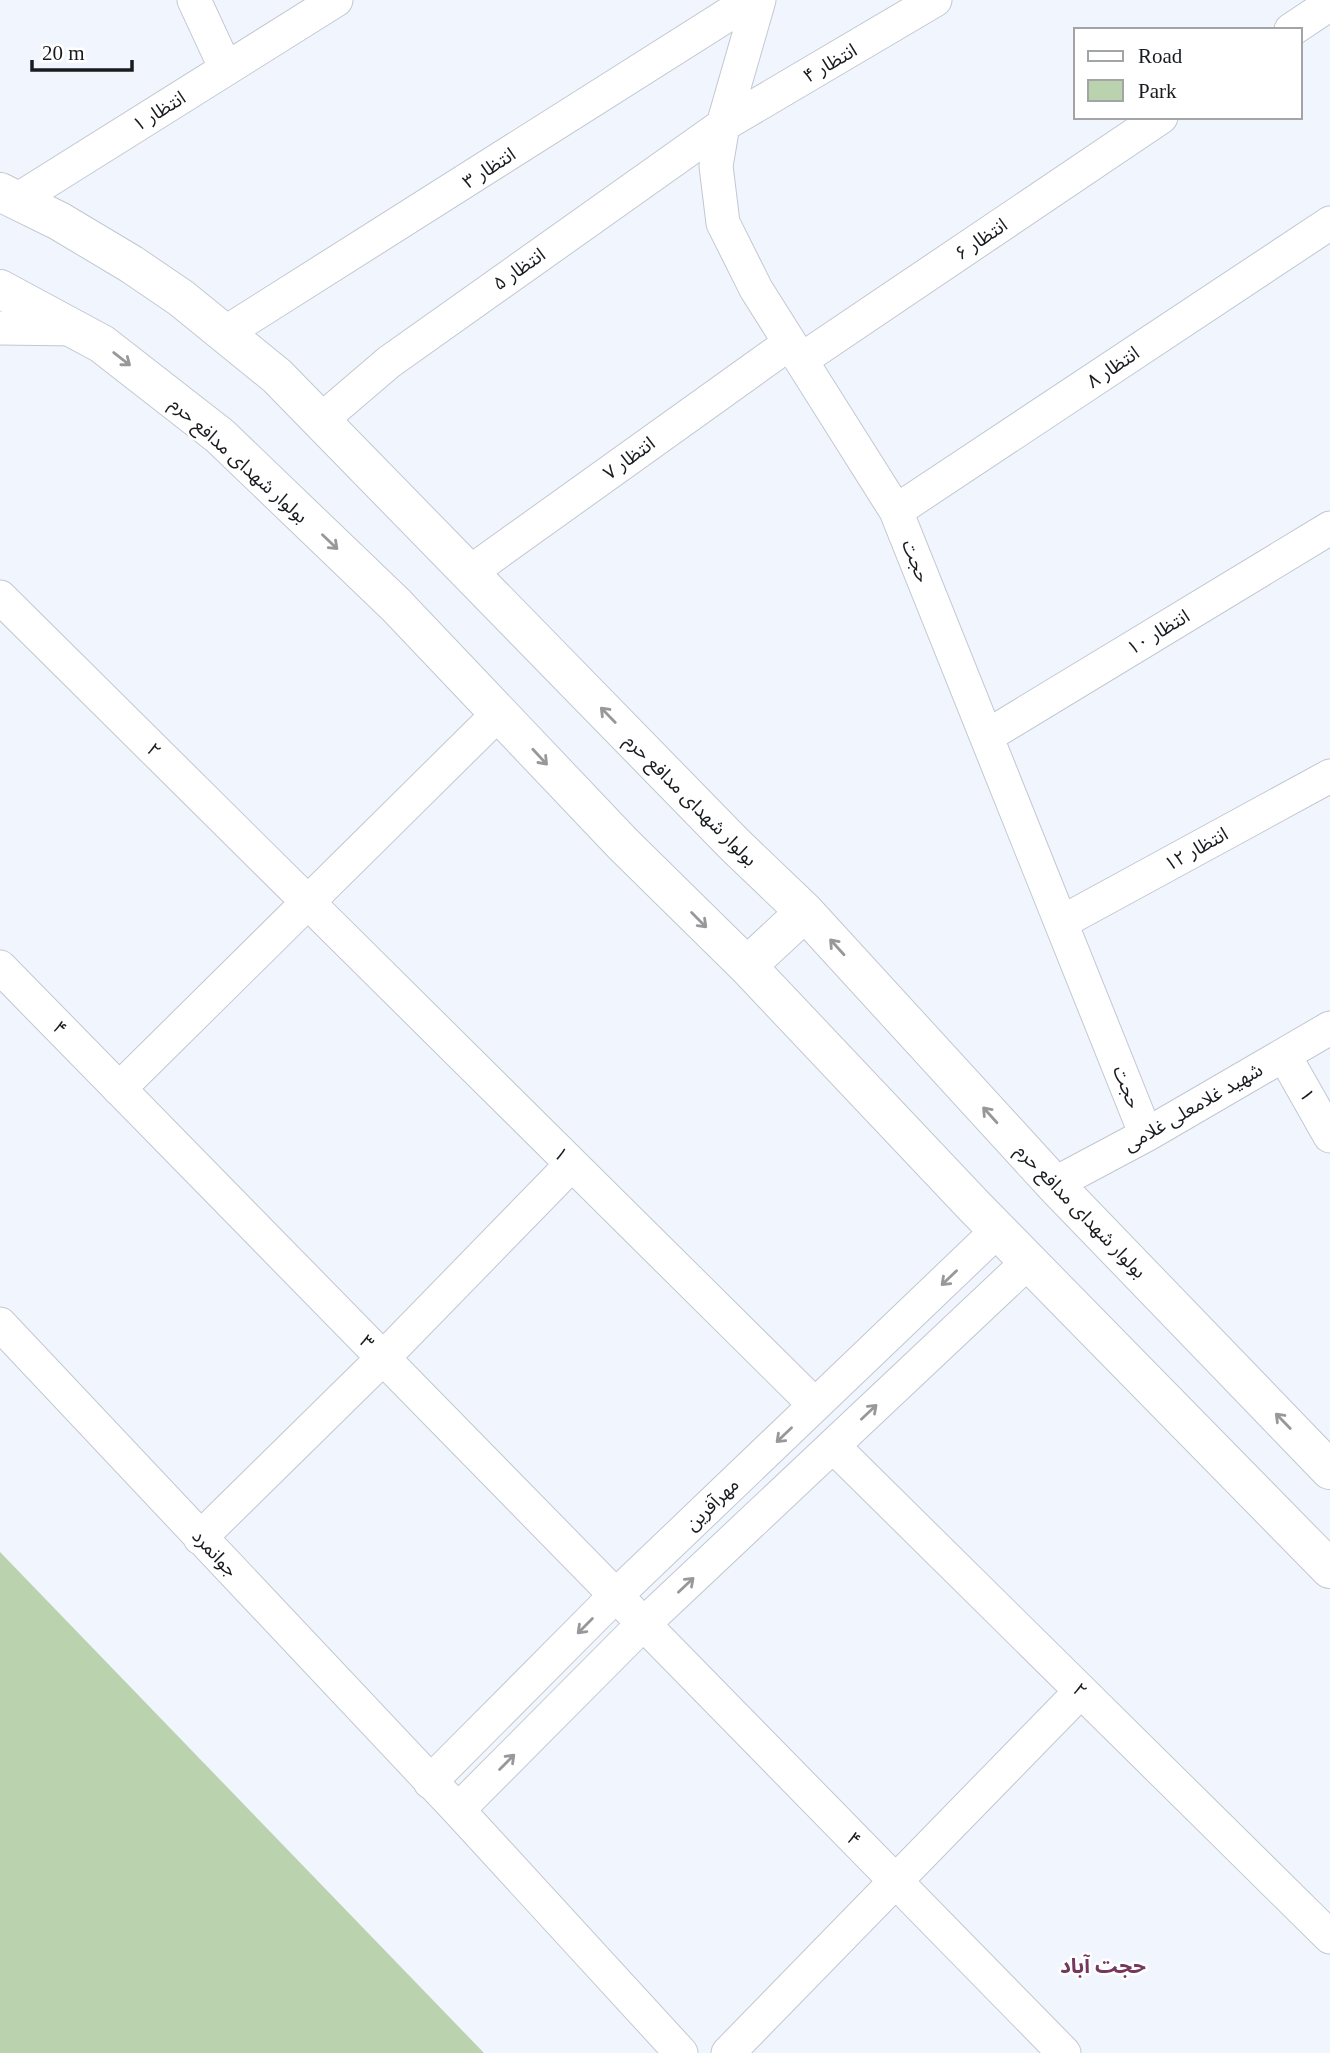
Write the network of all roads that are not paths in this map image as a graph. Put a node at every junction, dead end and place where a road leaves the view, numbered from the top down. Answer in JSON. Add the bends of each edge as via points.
{"nodes":[{"id":1,"x":194,"y":0,"type":"edge"},
{"id":2,"x":336,"y":0,"type":"edge"},
{"id":3,"x":751,"y":0,"type":"edge"},
{"id":4,"x":759,"y":0,"type":"edge"},
{"id":5,"x":935,"y":0,"type":"edge"},
{"id":6,"x":1329,"y":2,"type":"edge"},
{"id":7,"x":1295,"y":28,"type":"edge"},
{"id":8,"x":226,"y":69,"type":"junction"},
{"id":9,"x":1158,"y":119,"type":"edge"},
{"id":10,"x":723,"y":125,"type":"junction"},
{"id":11,"x":9,"y":196,"type":"edge"},
{"id":12,"x":1330,"y":223,"type":"edge"},
{"id":13,"x":0,"y":289,"type":"edge"},
{"id":14,"x":0,"y":328,"type":"edge"},
{"id":15,"x":75,"y":328,"type":"junction"},
{"id":16,"x":225,"y":333,"type":"junction"},
{"id":17,"x":795,"y":352,"type":"junction"},
{"id":18,"x":320,"y":421,"type":"junction"},
{"id":19,"x":896,"y":511,"type":"junction"},
{"id":20,"x":1330,"y":528,"type":"edge"},
{"id":21,"x":469,"y":573,"type":"junction"},
{"id":22,"x":5,"y":614,"type":"edge"},
{"id":23,"x":499,"y":713,"type":"junction"},
{"id":24,"x":987,"y":736,"type":"junction"},
{"id":25,"x":1330,"y":776,"type":"edge"},
{"id":26,"x":308,"y":903,"type":"junction"},
{"id":27,"x":805,"y":912,"type":"junction"},
{"id":28,"x":1062,"y":922,"type":"junction"},
{"id":29,"x":747,"y":966,"type":"junction"},
{"id":30,"x":0,"y":967,"type":"edge"},
{"id":31,"x":1330,"y":1028,"type":"edge"},
{"id":32,"x":1284,"y":1055,"type":"junction"},
{"id":33,"x":119,"y":1089,"type":"junction"},
{"id":34,"x":1146,"y":1135,"type":"junction"},
{"id":35,"x":1330,"y":1136,"type":"edge"},
{"id":36,"x":572,"y":1164,"type":"junction"},
{"id":37,"x":1054,"y":1184,"type":"junction"},
{"id":38,"x":989,"y":1239,"type":"junction"},
{"id":39,"x":1019,"y":1270,"type":"junction"},
{"id":40,"x":0,"y":1324,"type":"edge"},
{"id":41,"x":383,"y":1358,"type":"junction"},
{"id":42,"x":815,"y":1405,"type":"junction"},
{"id":43,"x":833,"y":1446,"type":"junction"},
{"id":44,"x":1330,"y":1470,"type":"edge"},
{"id":45,"x":200,"y":1538,"type":"junction"},
{"id":46,"x":1330,"y":1569,"type":"edge"},
{"id":47,"x":616,"y":1596,"type":"junction"},
{"id":48,"x":644,"y":1625,"type":"junction"},
{"id":49,"x":1081,"y":1691,"type":"junction"},
{"id":50,"x":430,"y":1782,"type":"junction"},
{"id":51,"x":458,"y":1810,"type":"junction"},
{"id":52,"x":896,"y":1882,"type":"junction"},
{"id":53,"x":1329,"y":1934,"type":"edge"},
{"id":54,"x":681,"y":2053,"type":"edge"},
{"id":55,"x":728,"y":2053,"type":"edge"},
{"id":56,"x":1064,"y":2053,"type":"edge"}],
"edges":[{"from":1,"to":8,"type":"street"},
{"from":2,"to":8,"type":"street","name":"انتظار ۱"},
{"from":3,"to":16,"type":"street","name":"انتظار ۳"},
{"from":4,"to":10,"type":"street","name":"حجت"},
{"from":5,"to":10,"type":"street","name":"انتظار ۴"},
{"from":6,"to":7,"type":"street"},
{"from":8,"to":11,"type":"street","name":"انتظار ۱"},
{"from":9,"to":17,"type":"street","name":"انتظار ۶"},
{"from":10,"to":17,"type":"street","name":"حجت","via":[[716,166],[723,223]]},
{"from":10,"to":18,"type":"street","name":"انتظار ۵","via":[[388,362]]},
{"from":11,"to":16,"type":"main road","name":"بولوار شهدای مدافع حرم","via":[[131,264]]},
{"from":12,"to":19,"type":"street","name":"انتظار ۸"},
{"from":13,"to":15,"type":"main road","name":"بولوار شهدای مدافع حرم"},
{"from":14,"to":15,"type":"street"},
{"from":15,"to":23,"type":"main road","name":"بولوار شهدای مدافع حرم","one_way":true,"via":[[220,436],[396,605]]},
{"from":16,"to":18,"type":"main road","name":"بولوار شهدای مدافع حرم","via":[[277,376]]},
{"from":17,"to":19,"type":"street","name":"حجت"},
{"from":17,"to":21,"type":"street","name":"انتظار ۷"},
{"from":18,"to":21,"type":"main road","name":"بولوار شهدای مدافع حرم"},
{"from":19,"to":24,"type":"street","name":"حجت"},
{"from":20,"to":24,"type":"street","name":"انتظار ۱۰"},
{"from":27,"to":21,"type":"main road","name":"بولوار شهدای مدافع حرم","one_way":true},
{"from":22,"to":26,"type":"street","name":"۲"},
{"from":23,"to":26,"type":"street"},
{"from":23,"to":29,"type":"main road","name":"بولوار شهدای مدافع حرم","one_way":true},
{"from":24,"to":28,"type":"street","name":"حجت"},
{"from":25,"to":28,"type":"street","name":"انتظار ۱۲"},
{"from":26,"to":33,"type":"street"},
{"from":26,"to":36,"type":"street","name":"۱"},
{"from":27,"to":29,"type":"main road"},
{"from":37,"to":27,"type":"main road","name":"بولوار شهدای مدافع حرم","one_way":true},
{"from":28,"to":34,"type":"street","name":"حجت"},
{"from":29,"to":38,"type":"main road","name":"بولوار شهدای مدافع حرم"},
{"from":30,"to":33,"type":"street","name":"۴"},
{"from":31,"to":32,"type":"street","name":"شهید غلامعلی غلامی"},
{"from":32,"to":34,"type":"street","name":"شهید غلامعلی غلامی"},
{"from":32,"to":35,"type":"street","name":"۱"},
{"from":33,"to":41,"type":"street","name":"۳"},
{"from":34,"to":37,"type":"street","name":"شهید غلامعلی غلامی"},
{"from":36,"to":41,"type":"street"},
{"from":36,"to":42,"type":"street","name":"۱"},
{"from":44,"to":37,"type":"main road","name":"بولوار شهدای مدافع حرم","one_way":true},
{"from":38,"to":39,"type":"main road","name":"بولوار شهدای مدافع حرم"},
{"from":38,"to":42,"type":"street","name":"مهرآفرین","one_way":true},
{"from":43,"to":39,"type":"street","one_way":true},
{"from":39,"to":46,"type":"main road","name":"بولوار شهدای مدافع حرم"},
{"from":40,"to":45,"type":"street","name":"جوانمرد"},
{"from":41,"to":45,"type":"street"},
{"from":41,"to":47,"type":"street","name":"۳"},
{"from":42,"to":47,"type":"street","name":"مهرآفرین","one_way":true},
{"from":48,"to":43,"type":"street","one_way":true},
{"from":43,"to":49,"type":"street","name":"۲"},
{"from":45,"to":50,"type":"street","name":"جوانمرد"},
{"from":47,"to":48,"type":"street","name":"۳"},
{"from":47,"to":50,"type":"street","name":"مهرآفرین","one_way":true},
{"from":51,"to":48,"type":"street","one_way":true},
{"from":48,"to":52,"type":"street","name":"۴"},
{"from":49,"to":52,"type":"street"},
{"from":49,"to":53,"type":"street","name":"۲"},
{"from":50,"to":51,"type":"street","name":"جوانمرد"},
{"from":51,"to":54,"type":"street","name":"جوانمرد"},
{"from":52,"to":55,"type":"street"},
{"from":52,"to":56,"type":"street","name":"۴"}]}
